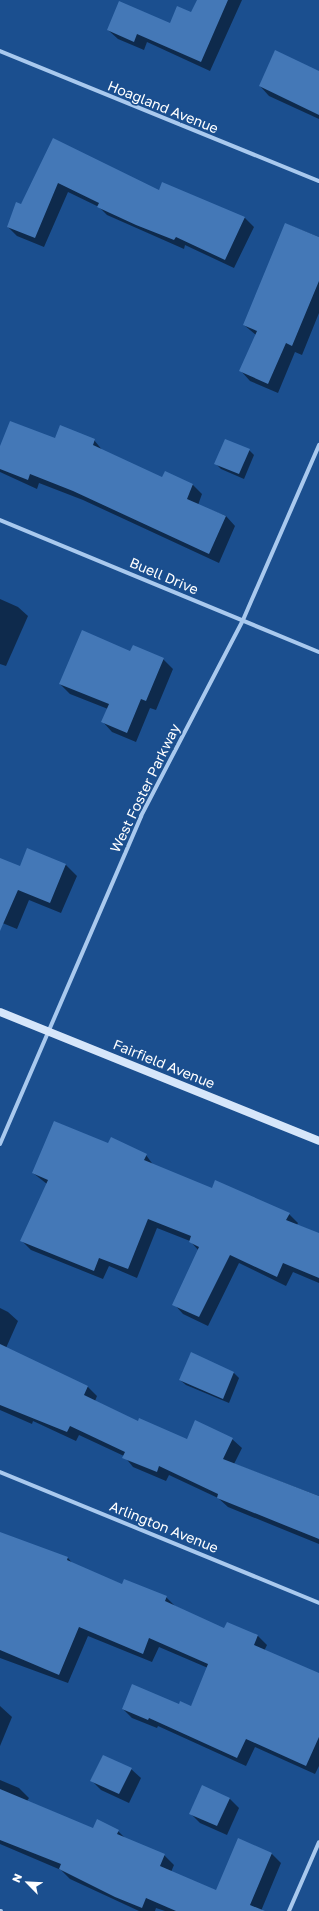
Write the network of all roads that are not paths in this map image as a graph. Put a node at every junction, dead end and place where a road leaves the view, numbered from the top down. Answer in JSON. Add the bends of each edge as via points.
{"nodes":[{"id":1,"x":0,"y":51,"type":"edge"},
{"id":2,"x":319,"y":181,"type":"edge"},
{"id":3,"x":319,"y":445,"type":"edge"},
{"id":4,"x":0,"y":520,"type":"edge"},
{"id":5,"x":243,"y":620,"type":"junction"},
{"id":6,"x":319,"y":652,"type":"edge"},
{"id":7,"x":0,"y":1012,"type":"edge"},
{"id":8,"x":49,"y":1032,"type":"junction"},
{"id":9,"x":319,"y":1141,"type":"edge"},
{"id":10,"x":0,"y":1144,"type":"edge"},
{"id":11,"x":0,"y":1472,"type":"edge"},
{"id":12,"x":319,"y":1603,"type":"edge"},
{"id":13,"x":319,"y":1842,"type":"edge"},
{"id":14,"x":289,"y":1911,"type":"edge"}],
"edges":[{"from":1,"to":2,"type":"street","name":"Hoagland Avenue"},
{"from":3,"to":5,"type":"street","name":"West Foster Parkway"},
{"from":4,"to":5,"type":"street","name":"Buell Drive"},
{"from":5,"to":6,"type":"street","name":"Buell Drive"},
{"from":5,"to":8,"type":"street","name":"West Foster Parkway","via":[[141,816]]},
{"from":7,"to":8,"type":"main road","name":"Fairfield Avenue"},
{"from":8,"to":9,"type":"main road","name":"Fairfield Avenue"},
{"from":8,"to":10,"type":"street","name":"West Foster Parkway"},
{"from":11,"to":12,"type":"street","name":"Arlington Avenue"},
{"from":13,"to":14,"type":"street"}]}
